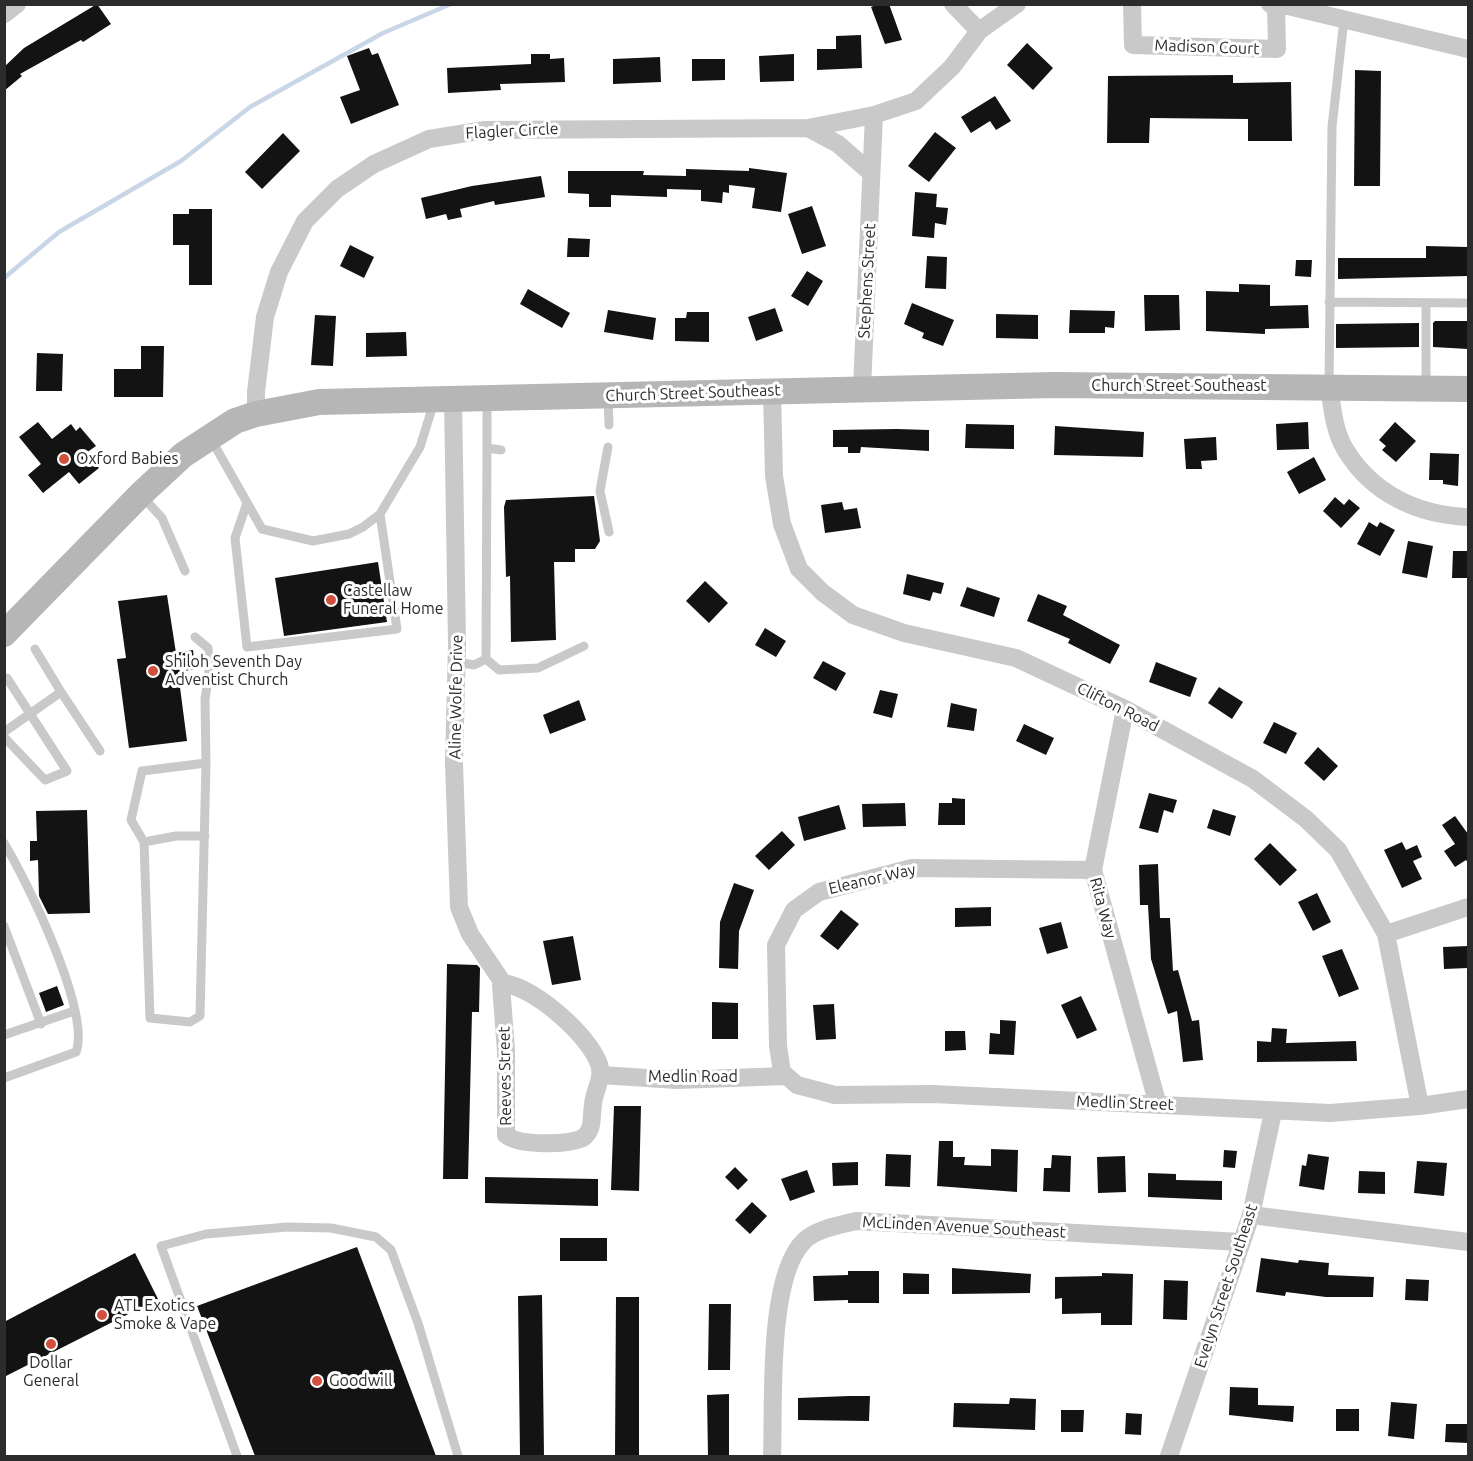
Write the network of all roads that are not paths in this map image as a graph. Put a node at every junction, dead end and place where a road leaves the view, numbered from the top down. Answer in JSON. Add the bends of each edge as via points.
{"nodes":[{"id":1,"x":17,"y":4,"type":"edge"},
{"id":2,"x":953,"y":4,"type":"edge"},
{"id":3,"x":1017,"y":4,"type":"edge"},
{"id":4,"x":1132,"y":4,"type":"edge"},
{"id":5,"x":1270,"y":4,"type":"edge"},
{"id":6,"x":1276,"y":5,"type":"edge"},
{"id":7,"x":4,"y":14,"type":"edge"},
{"id":8,"x":1344,"y":19,"type":"junction"},
{"id":9,"x":979,"y":31,"type":"junction"},
{"id":10,"x":1468,"y":45,"type":"edge"},
{"id":11,"x":874,"y":115,"type":"junction"},
{"id":12,"x":808,"y":128,"type":"junction"},
{"id":13,"x":871,"y":173,"type":"junction"},
{"id":14,"x":1329,"y":302,"type":"junction"},
{"id":15,"x":1426,"y":303,"type":"junction"},
{"id":16,"x":1468,"y":303,"type":"edge"},
{"id":17,"x":1329,"y":386,"type":"junction"},
{"id":18,"x":862,"y":388,"type":"junction"},
{"id":19,"x":1426,"y":388,"type":"junction"},
{"id":20,"x":1468,"y":389,"type":"edge"},
{"id":21,"x":772,"y":391,"type":"junction"},
{"id":22,"x":607,"y":395,"type":"junction"},
{"id":23,"x":444,"y":399,"type":"junction"},
{"id":24,"x":487,"y":399,"type":"junction"},
{"id":25,"x":256,"y":414,"type":"junction"},
{"id":26,"x":609,"y":426,"type":"dead end"},
{"id":27,"x":210,"y":437,"type":"junction"},
{"id":28,"x":608,"y":447,"type":"dead end"},
{"id":29,"x":487,"y":448,"type":"junction"},
{"id":30,"x":501,"y":450,"type":"dead end"},
{"id":31,"x":141,"y":494,"type":"junction"},
{"id":32,"x":247,"y":503,"type":"junction"},
{"id":33,"x":380,"y":514,"type":"junction"},
{"id":34,"x":1468,"y":517,"type":"edge"},
{"id":35,"x":609,"y":532,"type":"dead end"},
{"id":36,"x":185,"y":571,"type":"dead end"},
{"id":37,"x":4,"y":634,"type":"edge"},
{"id":38,"x":195,"y":638,"type":"dead end"},
{"id":39,"x":584,"y":646,"type":"dead end"},
{"id":40,"x":35,"y":649,"type":"dead end"},
{"id":41,"x":486,"y":659,"type":"junction"},
{"id":42,"x":458,"y":663,"type":"junction"},
{"id":43,"x":7,"y":678,"type":"dead end"},
{"id":44,"x":61,"y":692,"type":"junction"},
{"id":45,"x":1125,"y":709,"type":"junction"},
{"id":46,"x":32,"y":713,"type":"junction"},
{"id":47,"x":4,"y":732,"type":"edge"},
{"id":48,"x":4,"y":737,"type":"edge"},
{"id":49,"x":100,"y":751,"type":"dead end"},
{"id":50,"x":206,"y":764,"type":"junction"},
{"id":51,"x":205,"y":836,"type":"junction"},
{"id":52,"x":144,"y":842,"type":"junction"},
{"id":53,"x":4,"y":843,"type":"edge"},
{"id":54,"x":1093,"y":870,"type":"junction"},
{"id":55,"x":1468,"y":907,"type":"edge"},
{"id":56,"x":4,"y":926,"type":"edge"},
{"id":57,"x":1386,"y":934,"type":"junction"},
{"id":58,"x":503,"y":983,"type":"junction"},
{"id":59,"x":74,"y":1011,"type":"junction"},
{"id":60,"x":40,"y":1024,"type":"junction"},
{"id":61,"x":4,"y":1035,"type":"edge"},
{"id":62,"x":601,"y":1075,"type":"junction"},
{"id":63,"x":786,"y":1076,"type":"junction"},
{"id":64,"x":4,"y":1077,"type":"edge"},
{"id":65,"x":1468,"y":1099,"type":"edge"},
{"id":66,"x":1158,"y":1105,"type":"junction"},
{"id":67,"x":1420,"y":1106,"type":"junction"},
{"id":68,"x":1273,"y":1112,"type":"junction"},
{"id":69,"x":1251,"y":1215,"type":"junction"},
{"id":70,"x":1241,"y":1242,"type":"junction"},
{"id":71,"x":1468,"y":1242,"type":"edge"},
{"id":72,"x":237,"y":1456,"type":"edge"},
{"id":73,"x":458,"y":1456,"type":"edge"},
{"id":74,"x":772,"y":1456,"type":"edge"},
{"id":75,"x":1169,"y":1456,"type":"edge"}],
"edges":[{"from":1,"to":7,"type":"street"},
{"from":2,"to":9,"type":"street"},
{"from":3,"to":9,"type":"street"},
{"from":4,"to":6,"type":"street","name":"Madison Court","via":[[1133,45],[1277,49]]},
{"from":5,"to":6,"type":"street"},
{"from":6,"to":8,"type":"street"},
{"from":8,"to":10,"type":"street"},
{"from":8,"to":14,"type":"lane","via":[[1332,127]]},
{"from":9,"to":11,"type":"street","via":[[952,67],[916,101]]},
{"from":11,"to":12,"type":"street","name":"Flagler Circle"},
{"from":11,"to":13,"type":"street","name":"Stephens Street"},
{"from":12,"to":13,"type":"street","via":[[838,144]]},
{"from":12,"to":25,"type":"street","name":"Flagler Circle","via":[[485,130],[429,139],[374,164],[337,189],[305,221],[279,272],[262,340]]},
{"from":13,"to":18,"type":"street","name":"Stephens Street"},
{"from":14,"to":15,"type":"lane"},
{"from":14,"to":17,"type":"lane"},
{"from":15,"to":16,"type":"lane"},
{"from":15,"to":19,"type":"lane"},
{"from":17,"to":18,"type":"street","name":"Church Street Southeast"},
{"from":17,"to":19,"type":"street","name":"Church Street Southeast"},
{"from":17,"to":34,"type":"street","via":[[1344,448],[1368,475],[1419,510]]},
{"from":18,"to":21,"type":"street","name":"Church Street Southeast"},
{"from":19,"to":20,"type":"street","name":"Church Street Southeast"},
{"from":21,"to":22,"type":"street","name":"Church Street Southeast"},
{"from":21,"to":45,"type":"street","name":"Clifton Road","via":[[774,476],[782,524],[799,569],[822,592],[853,615],[904,633],[1016,658]]},
{"from":22,"to":24,"type":"street","name":"Church Street Southeast"},
{"from":22,"to":26,"type":"lane"},
{"from":23,"to":24,"type":"street","name":"Church Street Southeast"},
{"from":23,"to":25,"type":"street","name":"Church Street Southeast","via":[[319,402]]},
{"from":23,"to":33,"type":"lane"},
{"from":23,"to":42,"type":"street","name":"Aline Wolfe Drive"},
{"from":24,"to":29,"type":"lane"},
{"from":25,"to":27,"type":"street","name":"Church Street Southeast","via":[[235,421]]},
{"from":27,"to":31,"type":"street","name":"Church Street Southeast","via":[[183,455]]},
{"from":27,"to":32,"type":"lane"},
{"from":28,"to":35,"type":"lane","via":[[600,491]]},
{"from":29,"to":30,"type":"lane"},
{"from":29,"to":41,"type":"lane"},
{"from":31,"to":36,"type":"lane","via":[[162,518]]},
{"from":31,"to":37,"type":"street","name":"Church Street Southeast"},
{"from":32,"to":33,"type":"lane","via":[[262,529],[313,541],[349,534]]},
{"from":32,"to":33,"type":"lane","via":[[235,538],[247,647],[397,629]]},
{"from":38,"to":50,"type":"lane","via":[[208,648]]},
{"from":39,"to":41,"type":"lane","via":[[536,668],[499,670]]},
{"from":40,"to":44,"type":"lane"},
{"from":41,"to":42,"type":"lane","via":[[474,665]]},
{"from":42,"to":58,"type":"street","name":"Aline Wolfe Drive","via":[[454,763],[459,907],[470,934]]},
{"from":43,"to":46,"type":"lane"},
{"from":44,"to":46,"type":"lane"},
{"from":44,"to":49,"type":"lane"},
{"from":45,"to":54,"type":"street","name":"Rita Way"},
{"from":45,"to":57,"type":"street","name":"Clifton Road","via":[[1253,779],[1306,819],[1338,850]]},
{"from":46,"to":47,"type":"lane"},
{"from":46,"to":48,"type":"lane","via":[[67,771],[45,780]]},
{"from":50,"to":51,"type":"lane"},
{"from":50,"to":52,"type":"lane","via":[[142,771],[130,820]]},
{"from":51,"to":52,"type":"lane"},
{"from":51,"to":52,"type":"lane","via":[[200,1016],[190,1022],[150,1018]]},
{"from":53,"to":59,"type":"lane","via":[[33,898],[65,976]]},
{"from":54,"to":63,"type":"street","name":"Eleanor Way","via":[[912,868],[819,892],[794,910],[776,945],[778,1046]]},
{"from":54,"to":66,"type":"street","name":"Rita Way"},
{"from":55,"to":57,"type":"street"},
{"from":56,"to":60,"type":"lane"},
{"from":57,"to":67,"type":"street","name":"Clifton Road"},
{"from":58,"to":62,"type":"street","via":[[521,988],[570,1024],[590,1048]]},
{"from":58,"to":62,"type":"street","name":"Reeves Street","via":[[506,1135],[521,1142],[583,1138],[591,1128]]},
{"from":59,"to":60,"type":"lane"},
{"from":59,"to":64,"type":"lane","via":[[76,1052]]},
{"from":60,"to":61,"type":"lane"},
{"from":62,"to":63,"type":"street","name":"Medlin Road","via":[[677,1080]]},
{"from":63,"to":66,"type":"street","name":"Medlin Street","via":[[796,1085],[835,1095],[933,1094]]},
{"from":65,"to":67,"type":"street","name":"Medlin Street"},
{"from":66,"to":68,"type":"street","name":"Medlin Street"},
{"from":67,"to":68,"type":"street","name":"Medlin Street","via":[[1330,1113]]},
{"from":68,"to":69,"type":"street","name":"Evelyn Street Southeast"},
{"from":69,"to":70,"type":"street","name":"Evelyn Street Southeast"},
{"from":69,"to":71,"type":"street"},
{"from":70,"to":74,"type":"street","name":"McLinden Avenue Southeast","via":[[856,1221],[806,1239],[792,1256],[783,1282]]},
{"from":70,"to":75,"type":"street","name":"Evelyn Street Southeast"},
{"from":72,"to":73,"type":"lane","via":[[161,1246],[206,1234],[287,1227],[331,1228],[376,1237],[391,1250],[418,1323]]}]}
